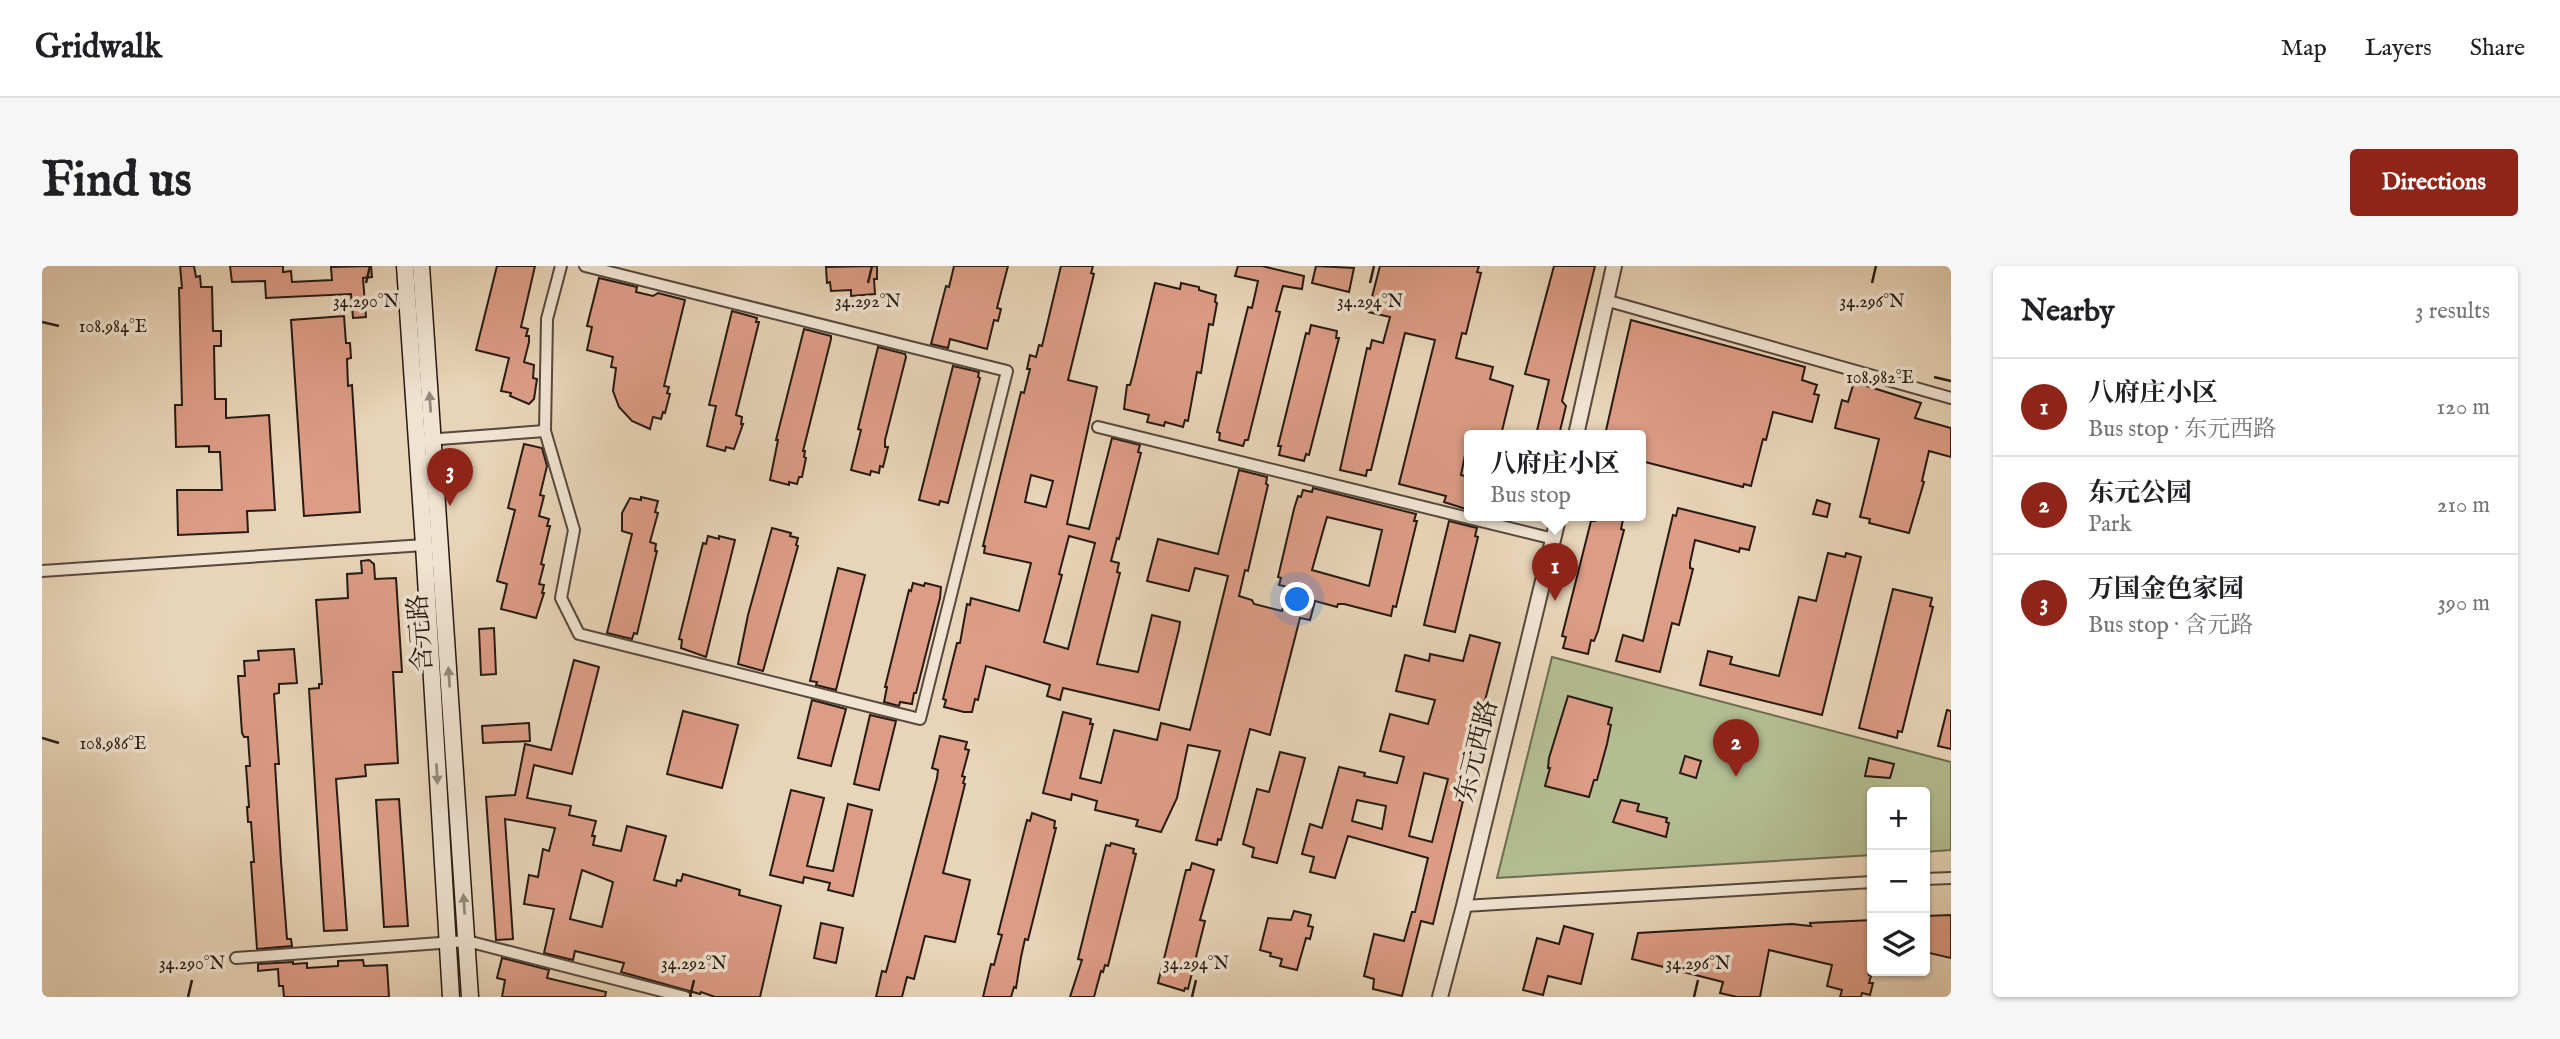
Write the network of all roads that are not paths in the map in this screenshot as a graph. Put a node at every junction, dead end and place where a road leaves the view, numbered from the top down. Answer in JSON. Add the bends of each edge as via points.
{"nodes":[{"id":1,"x":405,"y":266,"type":"edge"},
{"id":2,"x":421,"y":266,"type":"edge"},
{"id":3,"x":561,"y":266,"type":"edge"},
{"id":4,"x":585,"y":266,"type":"edge"},
{"id":5,"x":1614,"y":266,"type":"edge"},
{"id":6,"x":1605,"y":300,"type":"junction"},
{"id":7,"x":1951,"y":398,"type":"edge"},
{"id":8,"x":1098,"y":427,"type":"dead end"},
{"id":9,"x":1577,"y":430,"type":"edge"},
{"id":10,"x":545,"y":431,"type":"junction"},
{"id":11,"x":424,"y":440,"type":"junction"},
{"id":12,"x":1464,"y":517,"type":"edge"},
{"id":13,"x":1481,"y":521,"type":"edge"},
{"id":14,"x":1558,"y":521,"type":"edge"},
{"id":15,"x":1554,"y":539,"type":"junction"},
{"id":16,"x":425,"y":545,"type":"junction"},
{"id":17,"x":42,"y":571,"type":"edge"},
{"id":18,"x":1951,"y":878,"type":"edge"},
{"id":19,"x":1930,"y":879,"type":"edge"},
{"id":20,"x":1867,"y":882,"type":"edge"},
{"id":21,"x":1464,"y":906,"type":"junction"},
{"id":22,"x":446,"y":941,"type":"junction"},
{"id":23,"x":467,"y":941,"type":"junction"},
{"id":24,"x":236,"y":958,"type":"dead end"},
{"id":25,"x":451,"y":997,"type":"edge"},
{"id":26,"x":470,"y":997,"type":"edge"},
{"id":27,"x":685,"y":997,"type":"edge"},
{"id":28,"x":1440,"y":997,"type":"edge"}],
"edges":[{"from":1,"to":11,"type":"main road","name":"含元路"},
{"from":11,"to":2,"type":"main road","name":"含元路","one_way":true},
{"from":3,"to":10,"type":"street","via":[[547,319]]},
{"from":4,"to":10,"type":"street","via":[[1007,371],[920,719],[579,634],[561,598],[574,530]]},
{"from":5,"to":6,"type":"street"},
{"from":6,"to":7,"type":"street"},
{"from":6,"to":9,"type":"street"},
{"from":8,"to":12,"type":"street"},
{"from":10,"to":11,"type":"street"},
{"from":11,"to":16,"type":"main road","name":"含元路"},
{"from":23,"to":11,"type":"main road","name":"含元路","one_way":true},
{"from":13,"to":15,"type":"street"},
{"from":14,"to":15,"type":"street","name":"东元西路"},
{"from":15,"to":21,"type":"street","name":"东元西路"},
{"from":16,"to":17,"type":"street"},
{"from":16,"to":22,"type":"main road","name":"含元路","one_way":true},
{"from":18,"to":19,"type":"street"},
{"from":20,"to":21,"type":"street"},
{"from":21,"to":28,"type":"street","name":"东元西路"},
{"from":22,"to":23,"type":"street"},
{"from":22,"to":24,"type":"street"},
{"from":22,"to":25,"type":"main road","name":"含元路"},
{"from":23,"to":26,"type":"main road","name":"含元路"},
{"from":23,"to":27,"type":"street"}]}
